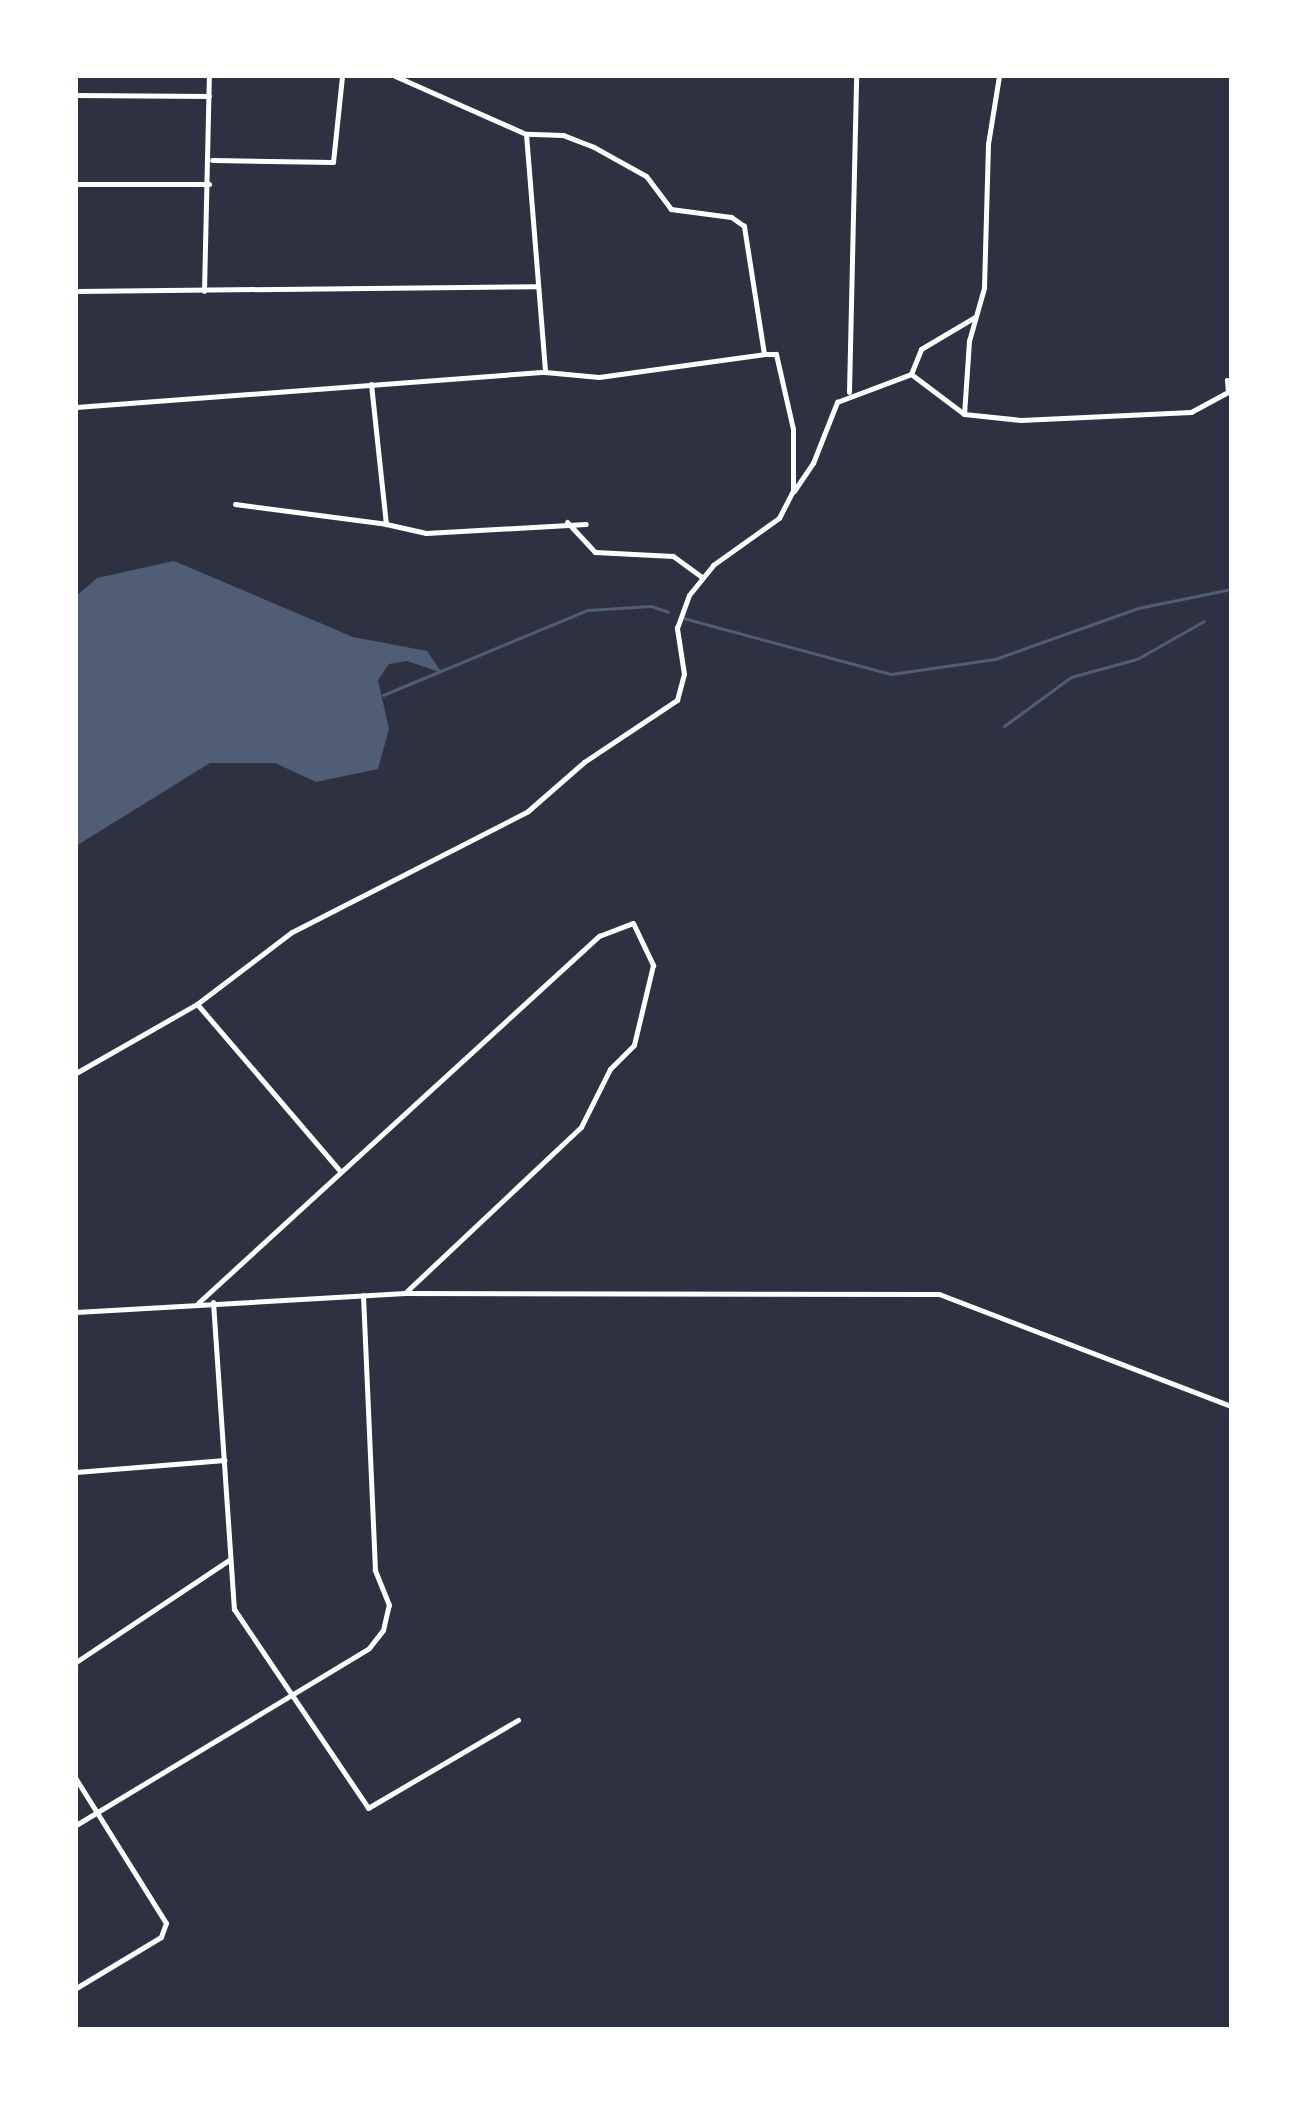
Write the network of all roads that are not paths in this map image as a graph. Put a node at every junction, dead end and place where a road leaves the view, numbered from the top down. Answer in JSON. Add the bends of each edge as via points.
{"nodes":[{"id":1,"x":209,"y":76,"type":"edge"},
{"id":2,"x":342,"y":76,"type":"edge"},
{"id":3,"x":395,"y":76,"type":"edge"},
{"id":4,"x":856,"y":76,"type":"edge"},
{"id":5,"x":999,"y":76,"type":"edge"},
{"id":6,"x":76,"y":95,"type":"edge"},
{"id":7,"x":209,"y":96,"type":"junction"},
{"id":8,"x":526,"y":134,"type":"junction"},
{"id":9,"x":212,"y":160,"type":"junction"},
{"id":10,"x":76,"y":184,"type":"edge"},
{"id":11,"x":209,"y":184,"type":"junction"},
{"id":12,"x":537,"y":286,"type":"junction"},
{"id":13,"x":76,"y":291,"type":"edge"},
{"id":14,"x":204,"y":291,"type":"junction"},
{"id":15,"x":975,"y":317,"type":"junction"},
{"id":16,"x":764,"y":354,"type":"junction"},
{"id":17,"x":545,"y":372,"type":"junction"},
{"id":18,"x":911,"y":374,"type":"junction"},
{"id":19,"x":1227,"y":380,"type":"dead end"},
{"id":20,"x":371,"y":384,"type":"junction"},
{"id":21,"x":849,"y":392,"type":"junction"},
{"id":22,"x":76,"y":407,"type":"edge"},
{"id":23,"x":964,"y":414,"type":"junction"},
{"id":24,"x":793,"y":491,"type":"junction"},
{"id":25,"x":235,"y":504,"type":"dead end"},
{"id":26,"x":567,"y":522,"type":"junction"},
{"id":27,"x":386,"y":524,"type":"junction"},
{"id":28,"x":586,"y":524,"type":"dead end"},
{"id":29,"x":702,"y":577,"type":"junction"},
{"id":30,"x":197,"y":1004,"type":"junction"},
{"id":31,"x":76,"y":1073,"type":"edge"},
{"id":32,"x":341,"y":1172,"type":"junction"},
{"id":33,"x":405,"y":1293,"type":"junction"},
{"id":34,"x":363,"y":1295,"type":"junction"},
{"id":35,"x":213,"y":1302,"type":"junction"},
{"id":36,"x":198,"y":1304,"type":"junction"},
{"id":37,"x":76,"y":1312,"type":"edge"},
{"id":38,"x":1231,"y":1406,"type":"edge"},
{"id":39,"x":225,"y":1460,"type":"junction"},
{"id":40,"x":76,"y":1472,"type":"edge"},
{"id":41,"x":229,"y":1560,"type":"junction"},
{"id":42,"x":76,"y":1662,"type":"edge"},
{"id":43,"x":290,"y":1691,"type":"junction"},
{"id":44,"x":518,"y":1720,"type":"dead end"},
{"id":45,"x":76,"y":1779,"type":"edge"},
{"id":46,"x":96,"y":1812,"type":"junction"},
{"id":47,"x":76,"y":1825,"type":"edge"},
{"id":48,"x":76,"y":1988,"type":"edge"}],
"edges":[{"from":1,"to":7,"type":"street"},
{"from":2,"to":9,"type":"street","via":[[333,162]]},
{"from":3,"to":8,"type":"street"},
{"from":4,"to":21,"type":"street"},
{"from":5,"to":15,"type":"street","via":[[988,144],[984,288]]},
{"from":6,"to":7,"type":"street"},
{"from":7,"to":9,"type":"street"},
{"from":8,"to":12,"type":"street","via":[[538,216]]},
{"from":8,"to":16,"type":"street","via":[[563,135],[594,147],[646,176],[671,209],[731,217],[744,226]]},
{"from":9,"to":11,"type":"street"},
{"from":10,"to":11,"type":"street"},
{"from":11,"to":14,"type":"street"},
{"from":12,"to":14,"type":"street"},
{"from":12,"to":17,"type":"street"},
{"from":13,"to":14,"type":"street"},
{"from":15,"to":18,"type":"street","via":[[921,349]]},
{"from":15,"to":23,"type":"street"},
{"from":16,"to":17,"type":"street","via":[[599,377]]},
{"from":16,"to":24,"type":"street","via":[[776,354],[793,429]]},
{"from":17,"to":20,"type":"street"},
{"from":18,"to":21,"type":"street"},
{"from":18,"to":23,"type":"street"},
{"from":19,"to":23,"type":"street","via":[[1228,392],[1191,412],[1021,420]]},
{"from":20,"to":22,"type":"street"},
{"from":20,"to":27,"type":"street"},
{"from":21,"to":24,"type":"street"},
{"from":24,"to":29,"type":"street","via":[[779,518]]},
{"from":25,"to":27,"type":"street"},
{"from":26,"to":27,"type":"street","via":[[426,533]]},
{"from":26,"to":28,"type":"street"},
{"from":26,"to":29,"type":"street","via":[[595,552],[673,556]]},
{"from":29,"to":30,"type":"street","via":[[681,611],[683,687],[652,721],[584,762],[528,811],[292,932]]},
{"from":30,"to":31,"type":"street"},
{"from":30,"to":32,"type":"street"},
{"from":32,"to":33,"type":"street","via":[[599,936],[633,923],[648,944],[653,980],[634,1045],[610,1069],[581,1127]]},
{"from":32,"to":36,"type":"street"},
{"from":33,"to":34,"type":"street"},
{"from":33,"to":38,"type":"street","via":[[939,1294]]},
{"from":34,"to":35,"type":"street"},
{"from":34,"to":43,"type":"street","via":[[375,1570],[389,1605],[369,1648]]},
{"from":35,"to":36,"type":"street"},
{"from":35,"to":39,"type":"street"},
{"from":36,"to":37,"type":"street"},
{"from":39,"to":40,"type":"street"},
{"from":39,"to":41,"type":"street"},
{"from":41,"to":42,"type":"street"},
{"from":41,"to":43,"type":"street","via":[[234,1609]]},
{"from":43,"to":44,"type":"street","via":[[368,1808]]},
{"from":43,"to":46,"type":"street"},
{"from":45,"to":46,"type":"street"},
{"from":46,"to":47,"type":"street"},
{"from":46,"to":48,"type":"street","via":[[164,1915],[165,1931]]}]}
